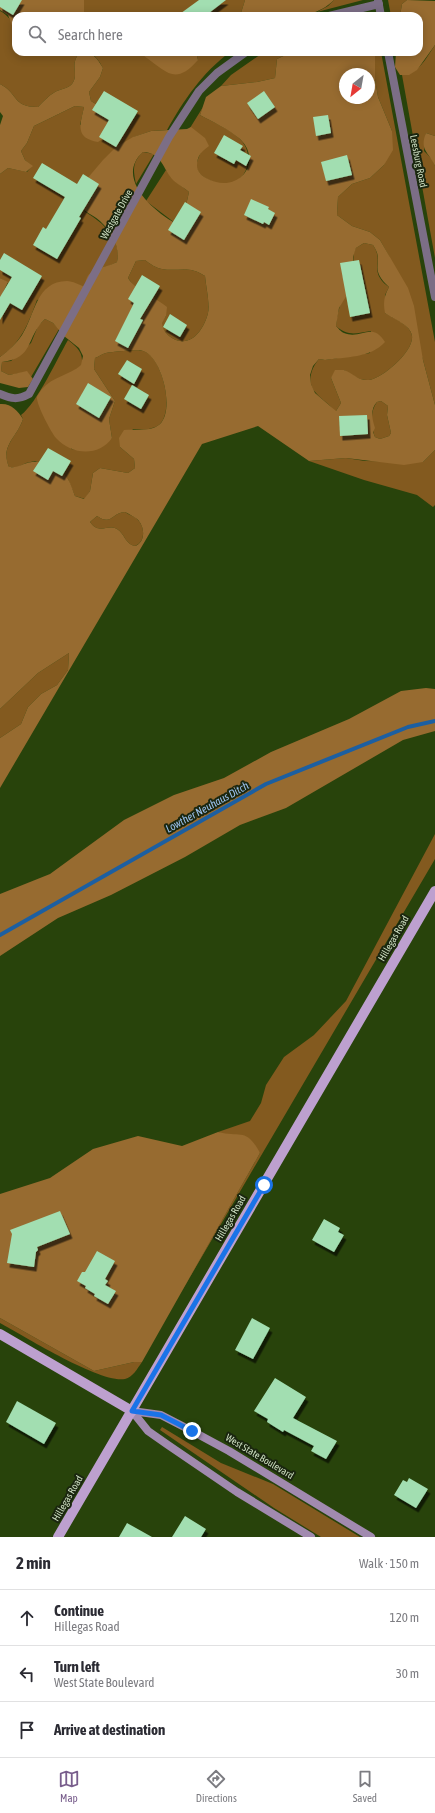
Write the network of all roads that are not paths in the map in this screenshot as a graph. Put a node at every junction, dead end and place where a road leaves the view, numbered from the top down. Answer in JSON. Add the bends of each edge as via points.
{"nodes":[{"id":1,"x":379,"y":2,"type":"edge"},
{"id":2,"x":343,"y":12,"type":"edge"},
{"id":3,"x":380,"y":12,"type":"edge"},
{"id":4,"x":241,"y":56,"type":"edge"},
{"id":5,"x":389,"y":56,"type":"edge"},
{"id":6,"x":435,"y":297,"type":"edge"},
{"id":7,"x":0,"y":394,"type":"edge"},
{"id":8,"x":435,"y":891,"type":"edge"},
{"id":9,"x":0,"y":1334,"type":"edge"},
{"id":10,"x":132,"y":1411,"type":"junction"},
{"id":11,"x":58,"y":1537,"type":"edge"},
{"id":12,"x":311,"y":1537,"type":"edge"},
{"id":13,"x":371,"y":1537,"type":"edge"}],
"edges":[{"from":1,"to":2,"type":"street"},
{"from":1,"to":3,"type":"street"},
{"from":4,"to":7,"type":"street","name":"Westgate Drive","via":[[199,91],[169,137],[33,387],[21,398],[9,398]]},
{"from":5,"to":6,"type":"street","name":"Leesburg Road"},
{"from":8,"to":10,"type":"main road","name":"Hillegas Road"},
{"from":9,"to":10,"type":"main road","name":"West State Boulevard"},
{"from":10,"to":11,"type":"main road","name":"Hillegas Road"},
{"from":10,"to":12,"type":"main road","name":"West State Boulevard","via":[[148,1431],[237,1492]]},
{"from":10,"to":13,"type":"main road","name":"West State Boulevard","via":[[161,1415],[230,1451]]}]}
